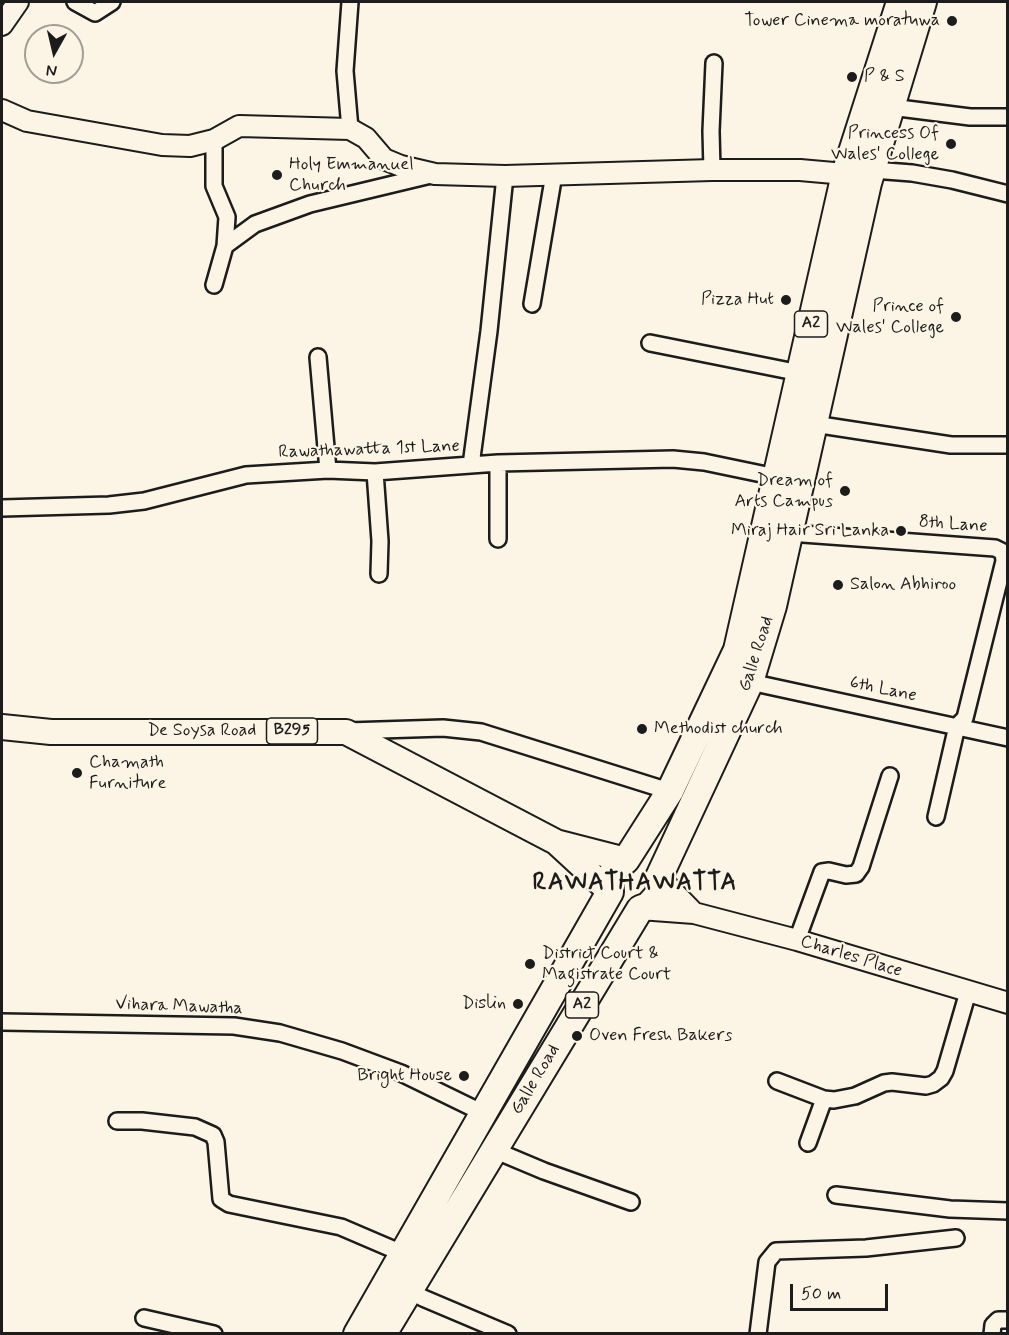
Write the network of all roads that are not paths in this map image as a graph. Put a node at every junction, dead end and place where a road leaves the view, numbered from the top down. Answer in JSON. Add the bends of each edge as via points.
{"nodes":[{"id":1,"x":18,"y":2,"type":"edge"},
{"id":2,"x":75,"y":2,"type":"edge"},
{"id":3,"x":112,"y":2,"type":"edge"},
{"id":4,"x":350,"y":2,"type":"edge"},
{"id":5,"x":900,"y":2,"type":"edge"},
{"id":6,"x":923,"y":2,"type":"edge"},
{"id":7,"x":2,"y":25,"type":"edge"},
{"id":8,"x":714,"y":63,"type":"dead end"},
{"id":9,"x":891,"y":107,"type":"junction"},
{"id":10,"x":2,"y":110,"type":"edge"},
{"id":11,"x":1008,"y":117,"type":"edge"},
{"id":12,"x":350,"y":129,"type":"junction"},
{"id":13,"x":214,"y":140,"type":"junction"},
{"id":14,"x":712,"y":170,"type":"junction"},
{"id":15,"x":873,"y":170,"type":"junction"},
{"id":16,"x":435,"y":174,"type":"junction"},
{"id":17,"x":554,"y":174,"type":"junction"},
{"id":18,"x":845,"y":174,"type":"junction"},
{"id":19,"x":505,"y":176,"type":"junction"},
{"id":20,"x":1008,"y":194,"type":"edge"},
{"id":21,"x":225,"y":246,"type":"junction"},
{"id":22,"x":214,"y":285,"type":"dead end"},
{"id":23,"x":532,"y":304,"type":"dead end"},
{"id":24,"x":650,"y":343,"type":"dead end"},
{"id":25,"x":318,"y":357,"type":"dead end"},
{"id":26,"x":800,"y":373,"type":"junction"},
{"id":27,"x":814,"y":424,"type":"junction"},
{"id":28,"x":1008,"y":445,"type":"edge"},
{"id":29,"x":498,"y":464,"type":"junction"},
{"id":30,"x":471,"y":465,"type":"junction"},
{"id":31,"x":328,"y":470,"type":"junction"},
{"id":32,"x":375,"y":472,"type":"junction"},
{"id":33,"x":776,"y":477,"type":"junction"},
{"id":34,"x":2,"y":508,"type":"edge"},
{"id":35,"x":789,"y":533,"type":"junction"},
{"id":36,"x":498,"y":539,"type":"dead end"},
{"id":37,"x":379,"y":574,"type":"dead end"},
{"id":38,"x":750,"y":682,"type":"junction"},
{"id":39,"x":957,"y":726,"type":"junction"},
{"id":40,"x":2,"y":728,"type":"edge"},
{"id":41,"x":345,"y":732,"type":"junction"},
{"id":42,"x":1008,"y":738,"type":"edge"},
{"id":43,"x":890,"y":776,"type":"dead end"},
{"id":44,"x":670,"y":791,"type":"junction"},
{"id":45,"x":695,"y":801,"type":"junction"},
{"id":46,"x":936,"y":817,"type":"dead end"},
{"id":47,"x":556,"y":842,"type":"junction"},
{"id":48,"x":626,"y":860,"type":"junction"},
{"id":49,"x":659,"y":877,"type":"junction"},
{"id":50,"x":610,"y":892,"type":"junction"},
{"id":51,"x":640,"y":909,"type":"junction"},
{"id":52,"x":694,"y":913,"type":"junction"},
{"id":53,"x":798,"y":940,"type":"junction"},
{"id":54,"x":968,"y":992,"type":"junction"},
{"id":55,"x":1008,"y":1003,"type":"edge"},
{"id":56,"x":2,"y":1022,"type":"edge"},
{"id":57,"x":777,"y":1081,"type":"dead end"},
{"id":58,"x":824,"y":1099,"type":"junction"},
{"id":59,"x":483,"y":1113,"type":"junction"},
{"id":60,"x":117,"y":1121,"type":"dead end"},
{"id":61,"x":808,"y":1143,"type":"dead end"},
{"id":62,"x":494,"y":1150,"type":"junction"},
{"id":63,"x":836,"y":1195,"type":"dead end"},
{"id":64,"x":631,"y":1202,"type":"dead end"},
{"id":65,"x":1008,"y":1211,"type":"edge"},
{"id":66,"x":956,"y":1238,"type":"dead end"},
{"id":67,"x":404,"y":1254,"type":"junction"},
{"id":68,"x":398,"y":1284,"type":"junction"},
{"id":69,"x":144,"y":1318,"type":"dead end"},
{"id":70,"x":1008,"y":1320,"type":"edge"},
{"id":71,"x":214,"y":1334,"type":"edge"},
{"id":72,"x":357,"y":1334,"type":"edge"},
{"id":73,"x":383,"y":1334,"type":"edge"},
{"id":74,"x":508,"y":1334,"type":"edge"},
{"id":75,"x":758,"y":1334,"type":"edge"},
{"id":76,"x":992,"y":1334,"type":"edge"}],
"edges":[{"from":1,"to":7,"type":"street"},
{"from":2,"to":3,"type":"street","via":[[95,13]]},
{"from":4,"to":12,"type":"street","via":[[345,71]]},
{"from":5,"to":18,"type":"highway","name":"Galle Road","number":"A2"},
{"from":6,"to":9,"type":"highway","name":"Galle Road","number":"A2"},
{"from":8,"to":14,"type":"street"},
{"from":9,"to":11,"type":"street","via":[[970,117]]},
{"from":9,"to":15,"type":"highway","name":"Galle Road","number":"A2"},
{"from":10,"to":13,"type":"street","via":[[27,121],[162,145],[190,146]]},
{"from":12,"to":13,"type":"street","via":[[239,126]]},
{"from":12,"to":16,"type":"street","via":[[366,138],[384,159]]},
{"from":13,"to":21,"type":"street","via":[[214,186],[226,217]]},
{"from":14,"to":17,"type":"street"},
{"from":14,"to":18,"type":"street"},
{"from":15,"to":18,"type":"street"},
{"from":15,"to":20,"type":"street","via":[[912,172]]},
{"from":15,"to":27,"type":"highway","name":"Galle Road","number":"A2"},
{"from":16,"to":19,"type":"street"},
{"from":16,"to":21,"type":"street","via":[[310,204],[255,224]]},
{"from":17,"to":19,"type":"street"},
{"from":17,"to":23,"type":"street"},
{"from":18,"to":26,"type":"highway","name":"Galle Road","number":"A2"},
{"from":19,"to":30,"type":"street"},
{"from":21,"to":22,"type":"street"},
{"from":24,"to":26,"type":"street"},
{"from":25,"to":31,"type":"street"},
{"from":26,"to":33,"type":"highway","name":"Galle Road","number":"A2"},
{"from":27,"to":28,"type":"street","via":[[951,445]]},
{"from":27,"to":35,"type":"highway","name":"Galle Road","number":"A2"},
{"from":29,"to":30,"type":"street","name":"Rawathawatta 1st Lane"},
{"from":29,"to":33,"type":"street","name":"Rawathawatta 1st Lane","via":[[673,459]]},
{"from":29,"to":36,"type":"street"},
{"from":30,"to":32,"type":"street","name":"Rawathawatta 1st Lane"},
{"from":31,"to":32,"type":"street","name":"Rawathawatta 1st Lane"},
{"from":31,"to":34,"type":"street","name":"Rawathawatta 1st Lane","via":[[246,475],[144,501]]},
{"from":32,"to":37,"type":"street"},
{"from":33,"to":44,"type":"highway","name":"Galle Road","number":"A2","via":[[737,650]]},
{"from":35,"to":38,"type":"highway","name":"Galle Road","number":"A2"},
{"from":35,"to":39,"type":"street","name":"8th Lane","via":[[995,548],[1003,552],[965,718]]},
{"from":38,"to":39,"type":"street","name":"6th Lane"},
{"from":38,"to":45,"type":"highway","name":"Galle Road","number":"A2"},
{"from":39,"to":42,"type":"street","name":"6th Lane"},
{"from":39,"to":46,"type":"street"},
{"from":40,"to":41,"type":"main road","name":"De Soysa Road","number":"B295","via":[[51,732]]},
{"from":41,"to":44,"type":"street","via":[[443,728],[481,732]]},
{"from":41,"to":47,"type":"main road","name":"De Soysa Road","number":"B295"},
{"from":43,"to":53,"type":"street","via":[[861,867],[856,874],[822,872]]},
{"from":44,"to":45,"type":"street"},
{"from":44,"to":48,"type":"highway","name":"Galle Road","number":"A2"},
{"from":45,"to":49,"type":"highway","name":"Galle Road","number":"A2"},
{"from":47,"to":48,"type":"main road","name":"De Soysa Road","number":"B295"},
{"from":47,"to":50,"type":"main road","name":"De Soysa Road","number":"B295"},
{"from":48,"to":49,"type":"highway","via":[[646,862]]},
{"from":48,"to":50,"type":"highway","name":"Galle Road","number":"A2","via":[[611,874]]},
{"from":49,"to":51,"type":"highway","name":"Galle Road","number":"A2","via":[[658,895]]},
{"from":49,"to":52,"type":"street"},
{"from":50,"to":51,"type":"highway","name":"De Soysa Road","number":"B295","via":[[624,908]]},
{"from":50,"to":59,"type":"highway","name":"Galle Road","number":"A2"},
{"from":51,"to":52,"type":"street","name":"Charles Place"},
{"from":51,"to":62,"type":"highway","name":"Galle Road","number":"A2"},
{"from":52,"to":53,"type":"street","name":"Charles Place"},
{"from":53,"to":54,"type":"street","name":"Charles Place"},
{"from":54,"to":55,"type":"street","name":"Charles Place"},
{"from":54,"to":58,"type":"street","via":[[945,1071],[937,1082],[926,1086],[884,1083],[845,1099]]},
{"from":56,"to":59,"type":"street","name":"Vihara Mawatha","via":[[234,1026],[280,1033],[342,1050]]},
{"from":57,"to":58,"type":"street"},
{"from":58,"to":61,"type":"street"},
{"from":59,"to":67,"type":"highway","name":"Galle Road","number":"A2"},
{"from":60,"to":67,"type":"street","via":[[195,1127],[213,1134],[221,1199],[229,1204],[341,1227]]},
{"from":62,"to":64,"type":"street"},
{"from":62,"to":68,"type":"highway","name":"Galle Road","number":"A2"},
{"from":63,"to":65,"type":"street","via":[[950,1209]]},
{"from":66,"to":75,"type":"street","via":[[866,1248],[776,1251],[766,1262]]},
{"from":67,"to":68,"type":"highway","name":"Galle Road","number":"A2"},
{"from":68,"to":72,"type":"highway","name":"Galle Road","number":"A2"},
{"from":68,"to":73,"type":"highway","name":"Galle Road","number":"A2"},
{"from":68,"to":74,"type":"street"},
{"from":69,"to":71,"type":"street"},
{"from":70,"to":76,"type":"street","via":[[998,1320]]}]}
